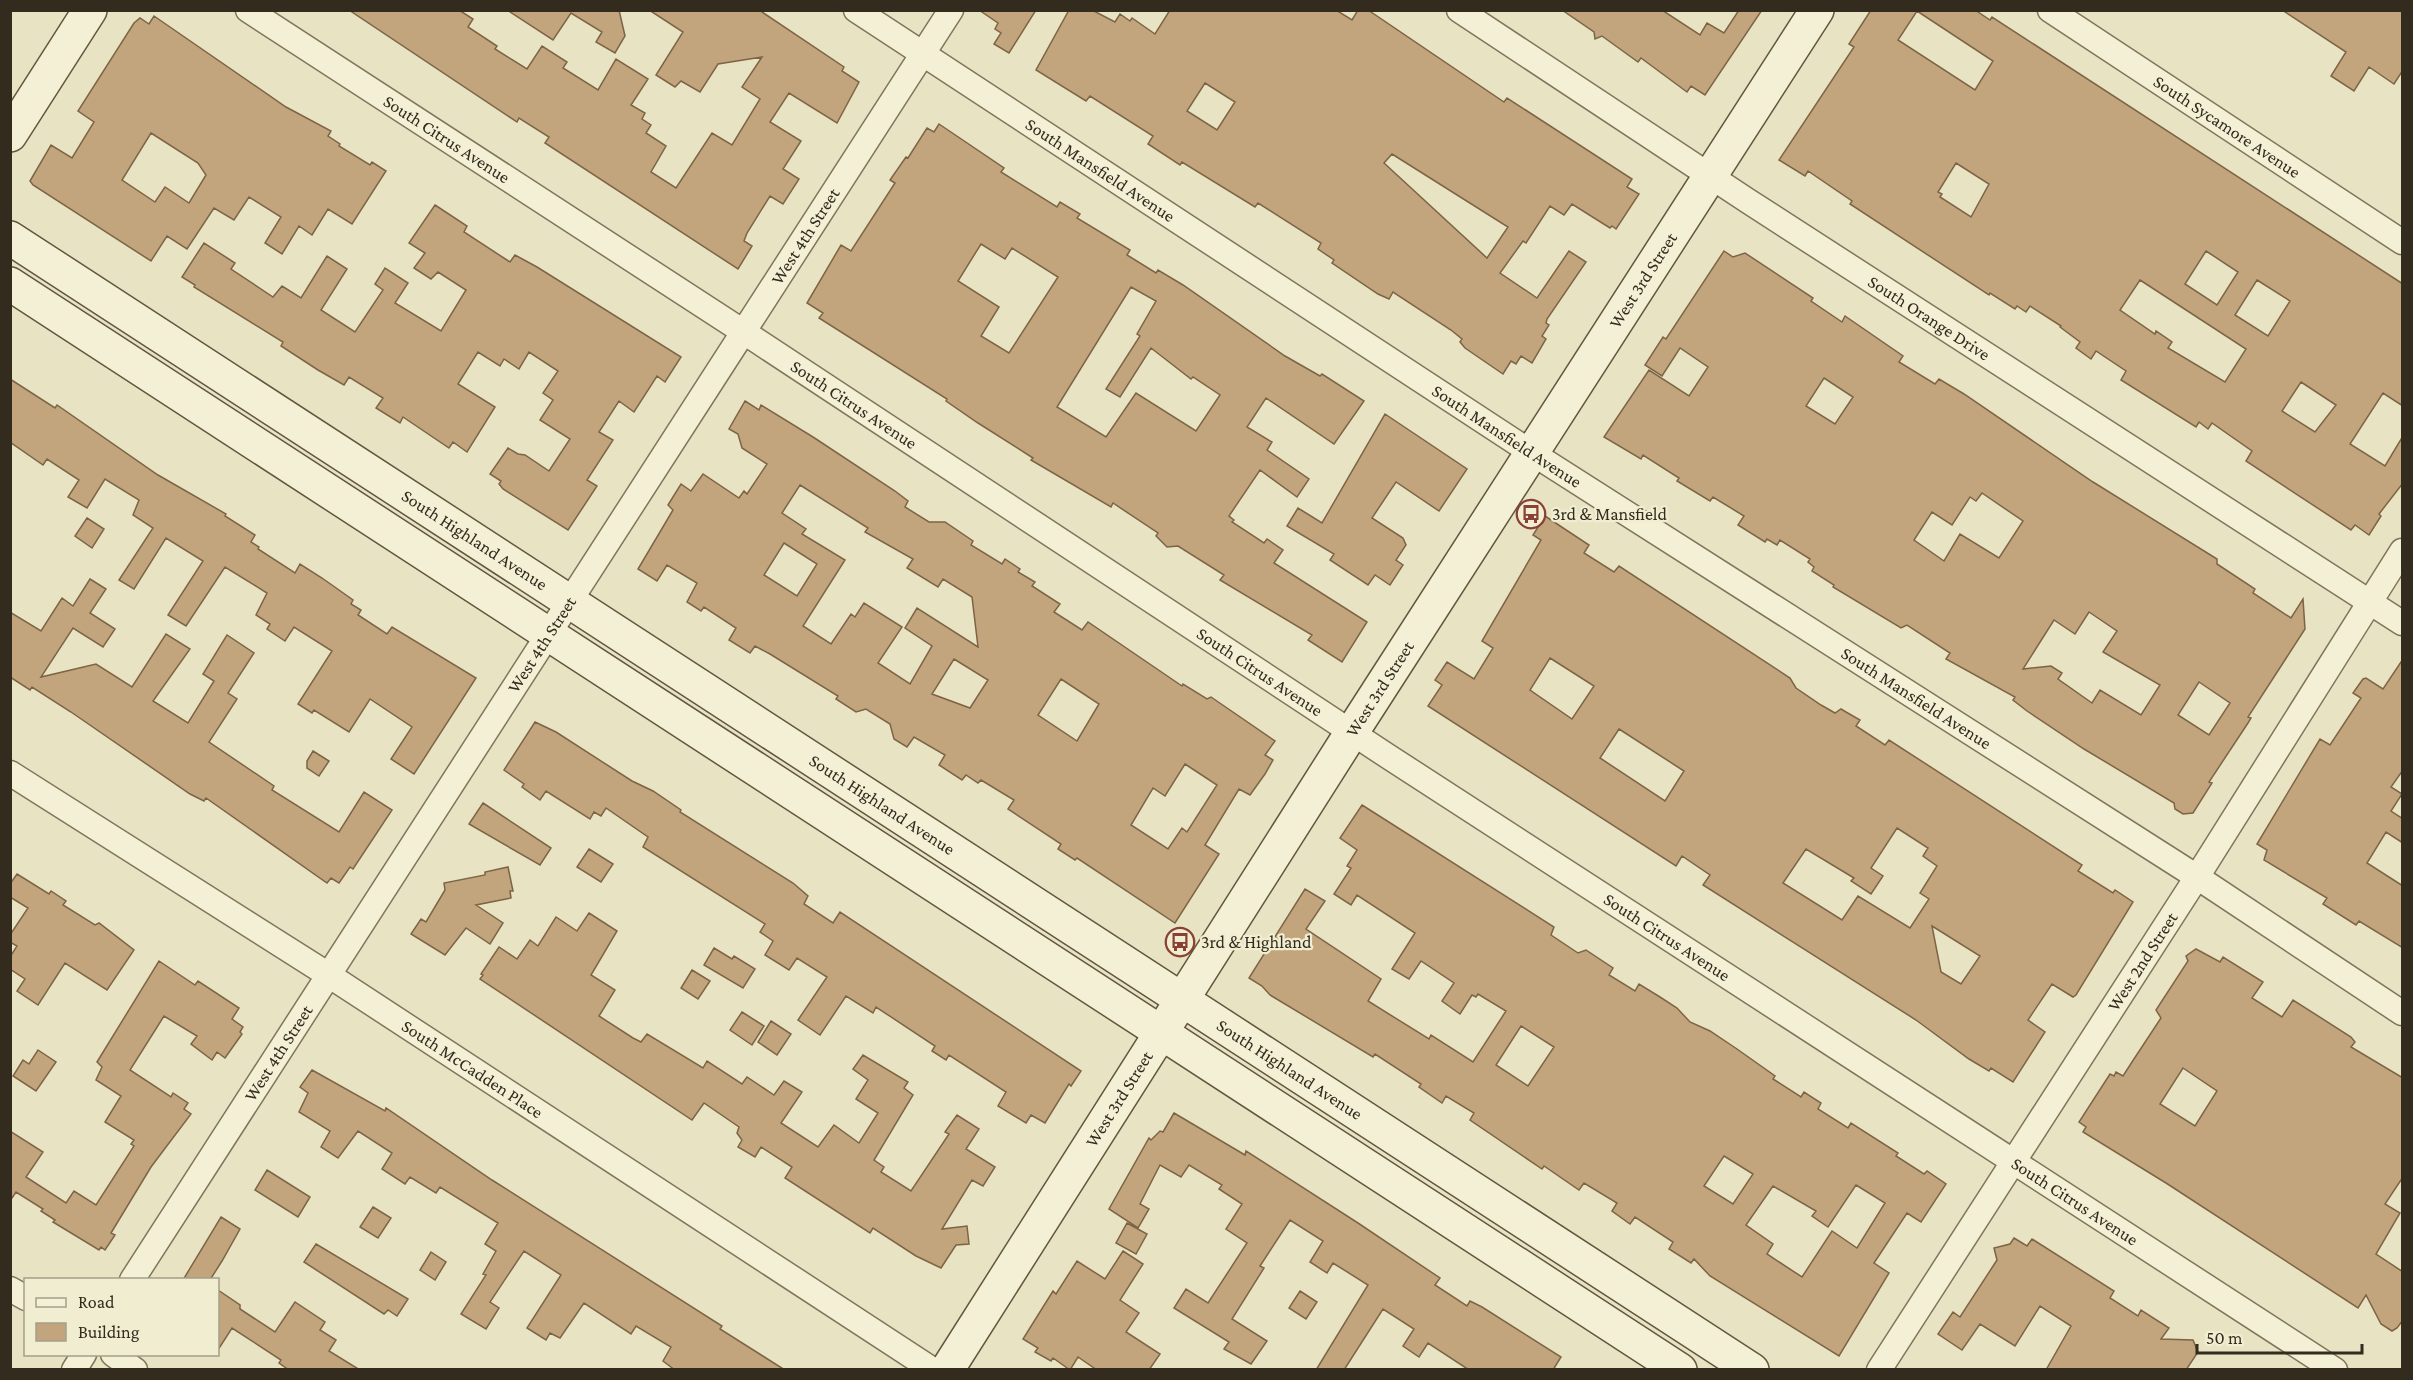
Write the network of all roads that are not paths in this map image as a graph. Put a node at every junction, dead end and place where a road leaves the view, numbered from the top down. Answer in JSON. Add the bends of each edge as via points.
{"nodes":[{"id":1,"x":90,"y":10,"type":"edge"},
{"id":2,"x":248,"y":10,"type":"edge"},
{"id":3,"x":856,"y":10,"type":"edge"},
{"id":4,"x":951,"y":10,"type":"edge"},
{"id":5,"x":1459,"y":10,"type":"edge"},
{"id":6,"x":1817,"y":10,"type":"edge"},
{"id":7,"x":2050,"y":10,"type":"edge"},
{"id":8,"x":924,"y":54,"type":"junction"},
{"id":9,"x":10,"y":135,"type":"edge"},
{"id":10,"x":1710,"y":176,"type":"junction"},
{"id":11,"x":10,"y":238,"type":"edge"},
{"id":12,"x":2403,"y":242,"type":"edge"},
{"id":13,"x":10,"y":284,"type":"edge"},
{"id":14,"x":744,"y":332,"type":"junction"},
{"id":15,"x":1532,"y":453,"type":"junction"},
{"id":16,"x":2403,"y":551,"type":"edge"},
{"id":17,"x":570,"y":601,"type":"junction"},
{"id":18,"x":2371,"y":602,"type":"junction"},
{"id":19,"x":2403,"y":623,"type":"edge"},
{"id":20,"x":549,"y":632,"type":"junction"},
{"id":21,"x":1352,"y":732,"type":"junction"},
{"id":22,"x":10,"y":773,"type":"edge"},
{"id":23,"x":2197,"y":877,"type":"junction"},
{"id":24,"x":327,"y":974,"type":"junction"},
{"id":25,"x":1183,"y":999,"type":"junction"},
{"id":26,"x":2403,"y":1013,"type":"edge"},
{"id":27,"x":1163,"y":1032,"type":"junction"},
{"id":28,"x":2014,"y":1160,"type":"junction"},
{"id":29,"x":133,"y":1278,"type":"edge"},
{"id":30,"x":10,"y":1288,"type":"edge"},
{"id":31,"x":24,"y":1297,"type":"edge"},
{"id":32,"x":83,"y":1356,"type":"edge"},
{"id":33,"x":115,"y":1356,"type":"edge"},
{"id":34,"x":74,"y":1370,"type":"edge"},
{"id":35,"x":135,"y":1370,"type":"edge"},
{"id":36,"x":933,"y":1370,"type":"edge"},
{"id":37,"x":946,"y":1370,"type":"edge"},
{"id":38,"x":1680,"y":1370,"type":"edge"},
{"id":39,"x":1752,"y":1370,"type":"edge"},
{"id":40,"x":1879,"y":1370,"type":"edge"},
{"id":41,"x":2335,"y":1370,"type":"edge"}],
"edges":[{"from":1,"to":9,"type":"main road"},
{"from":2,"to":14,"type":"street","name":"South Citrus Avenue"},
{"from":3,"to":8,"type":"street","name":"South Mansfield Avenue"},
{"from":4,"to":8,"type":"street","name":"West 4th Street"},
{"from":5,"to":10,"type":"street","name":"South Orange Drive"},
{"from":6,"to":10,"type":"main road","name":"West 3rd Street"},
{"from":7,"to":12,"type":"street","name":"South Sycamore Avenue"},
{"from":8,"to":14,"type":"street","name":"West 4th Street"},
{"from":8,"to":15,"type":"street","name":"South Mansfield Avenue"},
{"from":10,"to":15,"type":"main road","name":"West 3rd Street"},
{"from":10,"to":18,"type":"street","name":"South Orange Drive"},
{"from":11,"to":17,"type":"main road","name":"South Highland Avenue"},
{"from":13,"to":20,"type":"main road","name":"South Highland Avenue"},
{"from":14,"to":17,"type":"street","name":"West 4th Street"},
{"from":14,"to":21,"type":"street","name":"South Citrus Avenue"},
{"from":15,"to":21,"type":"main road","name":"West 3rd Street"},
{"from":15,"to":23,"type":"street","name":"South Mansfield Avenue"},
{"from":16,"to":18,"type":"street","name":"West 2nd Street"},
{"from":17,"to":20,"type":"street","name":"West 4th Street"},
{"from":17,"to":25,"type":"main road","name":"South Highland Avenue"},
{"from":18,"to":19,"type":"street","name":"South Orange Drive"},
{"from":18,"to":23,"type":"street","name":"West 2nd Street"},
{"from":20,"to":24,"type":"street","name":"West 4th Street"},
{"from":20,"to":27,"type":"main road","name":"South Highland Avenue"},
{"from":21,"to":25,"type":"main road","name":"West 3rd Street"},
{"from":21,"to":28,"type":"street","name":"South Citrus Avenue"},
{"from":22,"to":24,"type":"street","name":"South McCadden Place"},
{"from":23,"to":26,"type":"street","name":"South Mansfield Avenue"},
{"from":23,"to":28,"type":"street","name":"West 2nd Street"},
{"from":24,"to":29,"type":"street","name":"West 4th Street"},
{"from":24,"to":36,"type":"street","name":"South McCadden Place"},
{"from":25,"to":27,"type":"main road","name":"West 3rd Street"},
{"from":25,"to":39,"type":"main road","name":"South Highland Avenue"},
{"from":27,"to":37,"type":"main road","name":"West 3rd Street"},
{"from":27,"to":38,"type":"main road","name":"South Highland Avenue"},
{"from":28,"to":40,"type":"street","name":"West 2nd Street"},
{"from":28,"to":41,"type":"street","name":"South Citrus Avenue"},
{"from":30,"to":31,"type":"street"},
{"from":32,"to":34,"type":"street"},
{"from":33,"to":35,"type":"street"}]}
